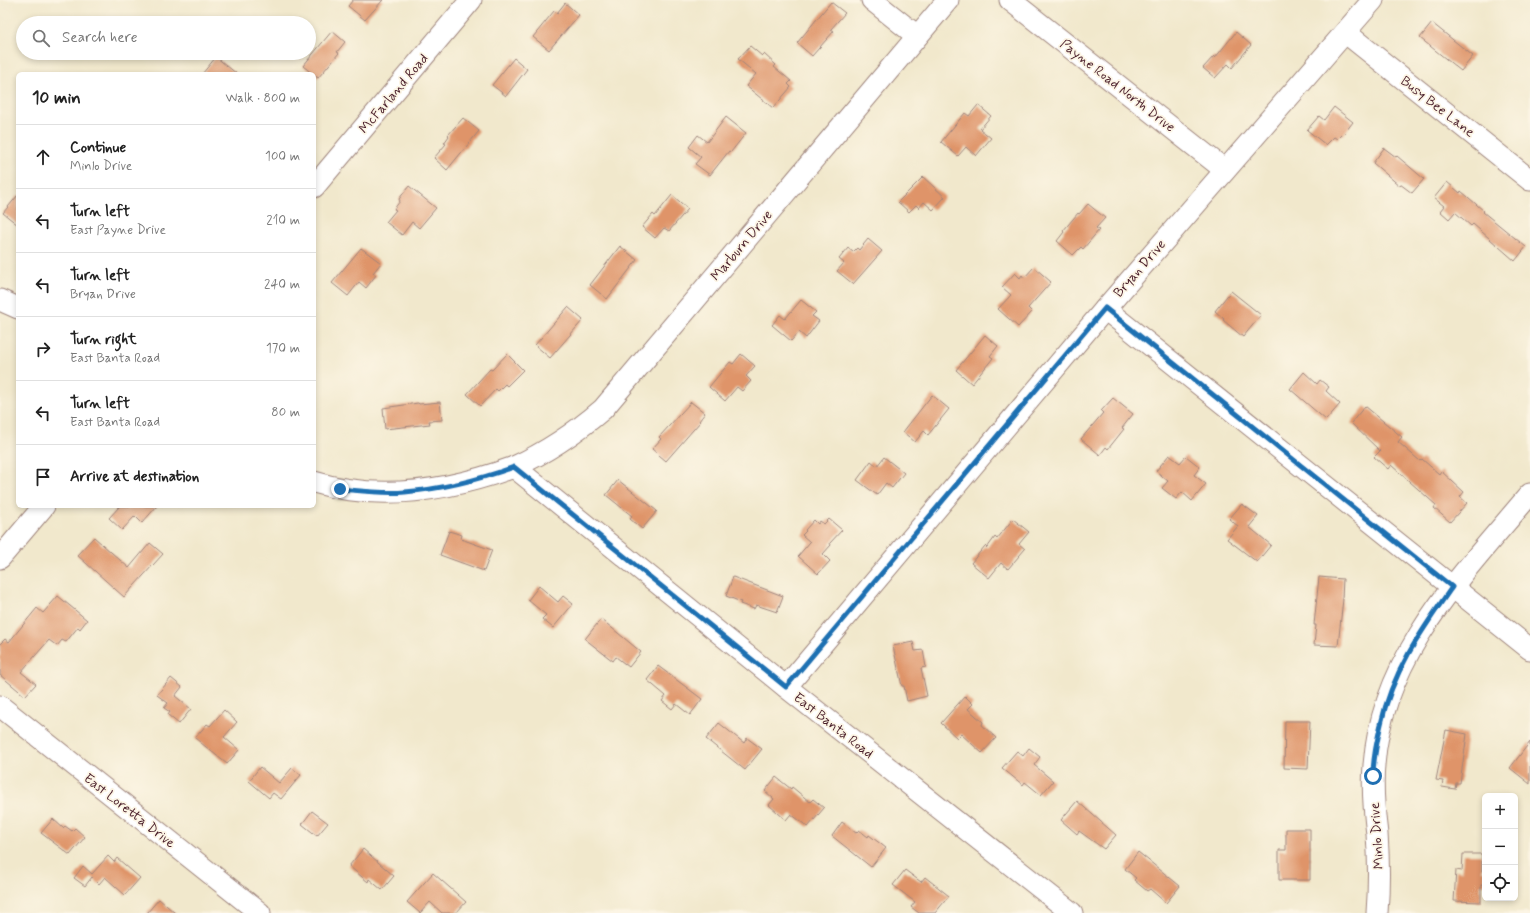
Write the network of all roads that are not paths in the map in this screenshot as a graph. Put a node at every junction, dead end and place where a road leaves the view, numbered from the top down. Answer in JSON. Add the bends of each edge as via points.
{"nodes":[{"id":1,"x":471,"y":0,"type":"edge"},
{"id":2,"x":872,"y":0,"type":"edge"},
{"id":3,"x":948,"y":0,"type":"edge"},
{"id":4,"x":1010,"y":0,"type":"edge"},
{"id":5,"x":1373,"y":0,"type":"edge"},
{"id":6,"x":1346,"y":33,"type":"junction"},
{"id":7,"x":917,"y":36,"type":"junction"},
{"id":8,"x":1225,"y":170,"type":"junction"},
{"id":9,"x":1530,"y":180,"type":"edge"},
{"id":10,"x":316,"y":185,"type":"edge"},
{"id":11,"x":0,"y":300,"type":"edge"},
{"id":12,"x":16,"y":307,"type":"edge"},
{"id":13,"x":1105,"y":308,"type":"junction"},
{"id":14,"x":514,"y":467,"type":"junction"},
{"id":15,"x":316,"y":483,"type":"edge"},
{"id":16,"x":1530,"y":494,"type":"edge"},
{"id":17,"x":42,"y":508,"type":"edge"},
{"id":18,"x":0,"y":558,"type":"edge"},
{"id":19,"x":1452,"y":587,"type":"junction"},
{"id":20,"x":1530,"y":649,"type":"edge"},
{"id":21,"x":786,"y":687,"type":"junction"},
{"id":22,"x":0,"y":706,"type":"edge"},
{"id":23,"x":260,"y":913,"type":"edge"},
{"id":24,"x":1072,"y":913,"type":"edge"},
{"id":25,"x":1377,"y":913,"type":"edge"}],
"edges":[{"from":1,"to":10,"type":"street","name":"McFarland Road"},
{"from":2,"to":7,"type":"street"},
{"from":3,"to":7,"type":"street","name":"Marburn Drive"},
{"from":4,"to":8,"type":"street","name":"Payne Road North Drive"},
{"from":5,"to":6,"type":"street","name":"Bryan Drive"},
{"from":6,"to":8,"type":"street","name":"Bryan Drive"},
{"from":6,"to":9,"type":"street","name":"Busy Bee Lane"},
{"from":7,"to":14,"type":"street","name":"Marburn Drive","via":[[603,409],[561,442]]},
{"from":8,"to":13,"type":"street","name":"Bryan Drive"},
{"from":11,"to":12,"type":"street"},
{"from":13,"to":19,"type":"street"},
{"from":13,"to":21,"type":"street","name":"Bryan Drive"},
{"from":14,"to":15,"type":"street","via":[[476,480],[405,492],[334,488]]},
{"from":14,"to":21,"type":"street","name":"East Banta Road"},
{"from":16,"to":19,"type":"street","name":"Minlo Drive"},
{"from":17,"to":18,"type":"street"},
{"from":19,"to":20,"type":"street"},
{"from":19,"to":25,"type":"street","name":"Minlo Drive","via":[[1402,665],[1391,689],[1378,732],[1373,796],[1378,856]]},
{"from":21,"to":24,"type":"street","name":"East Banta Road"},
{"from":22,"to":23,"type":"street","name":"East Loretta Drive"}]}
